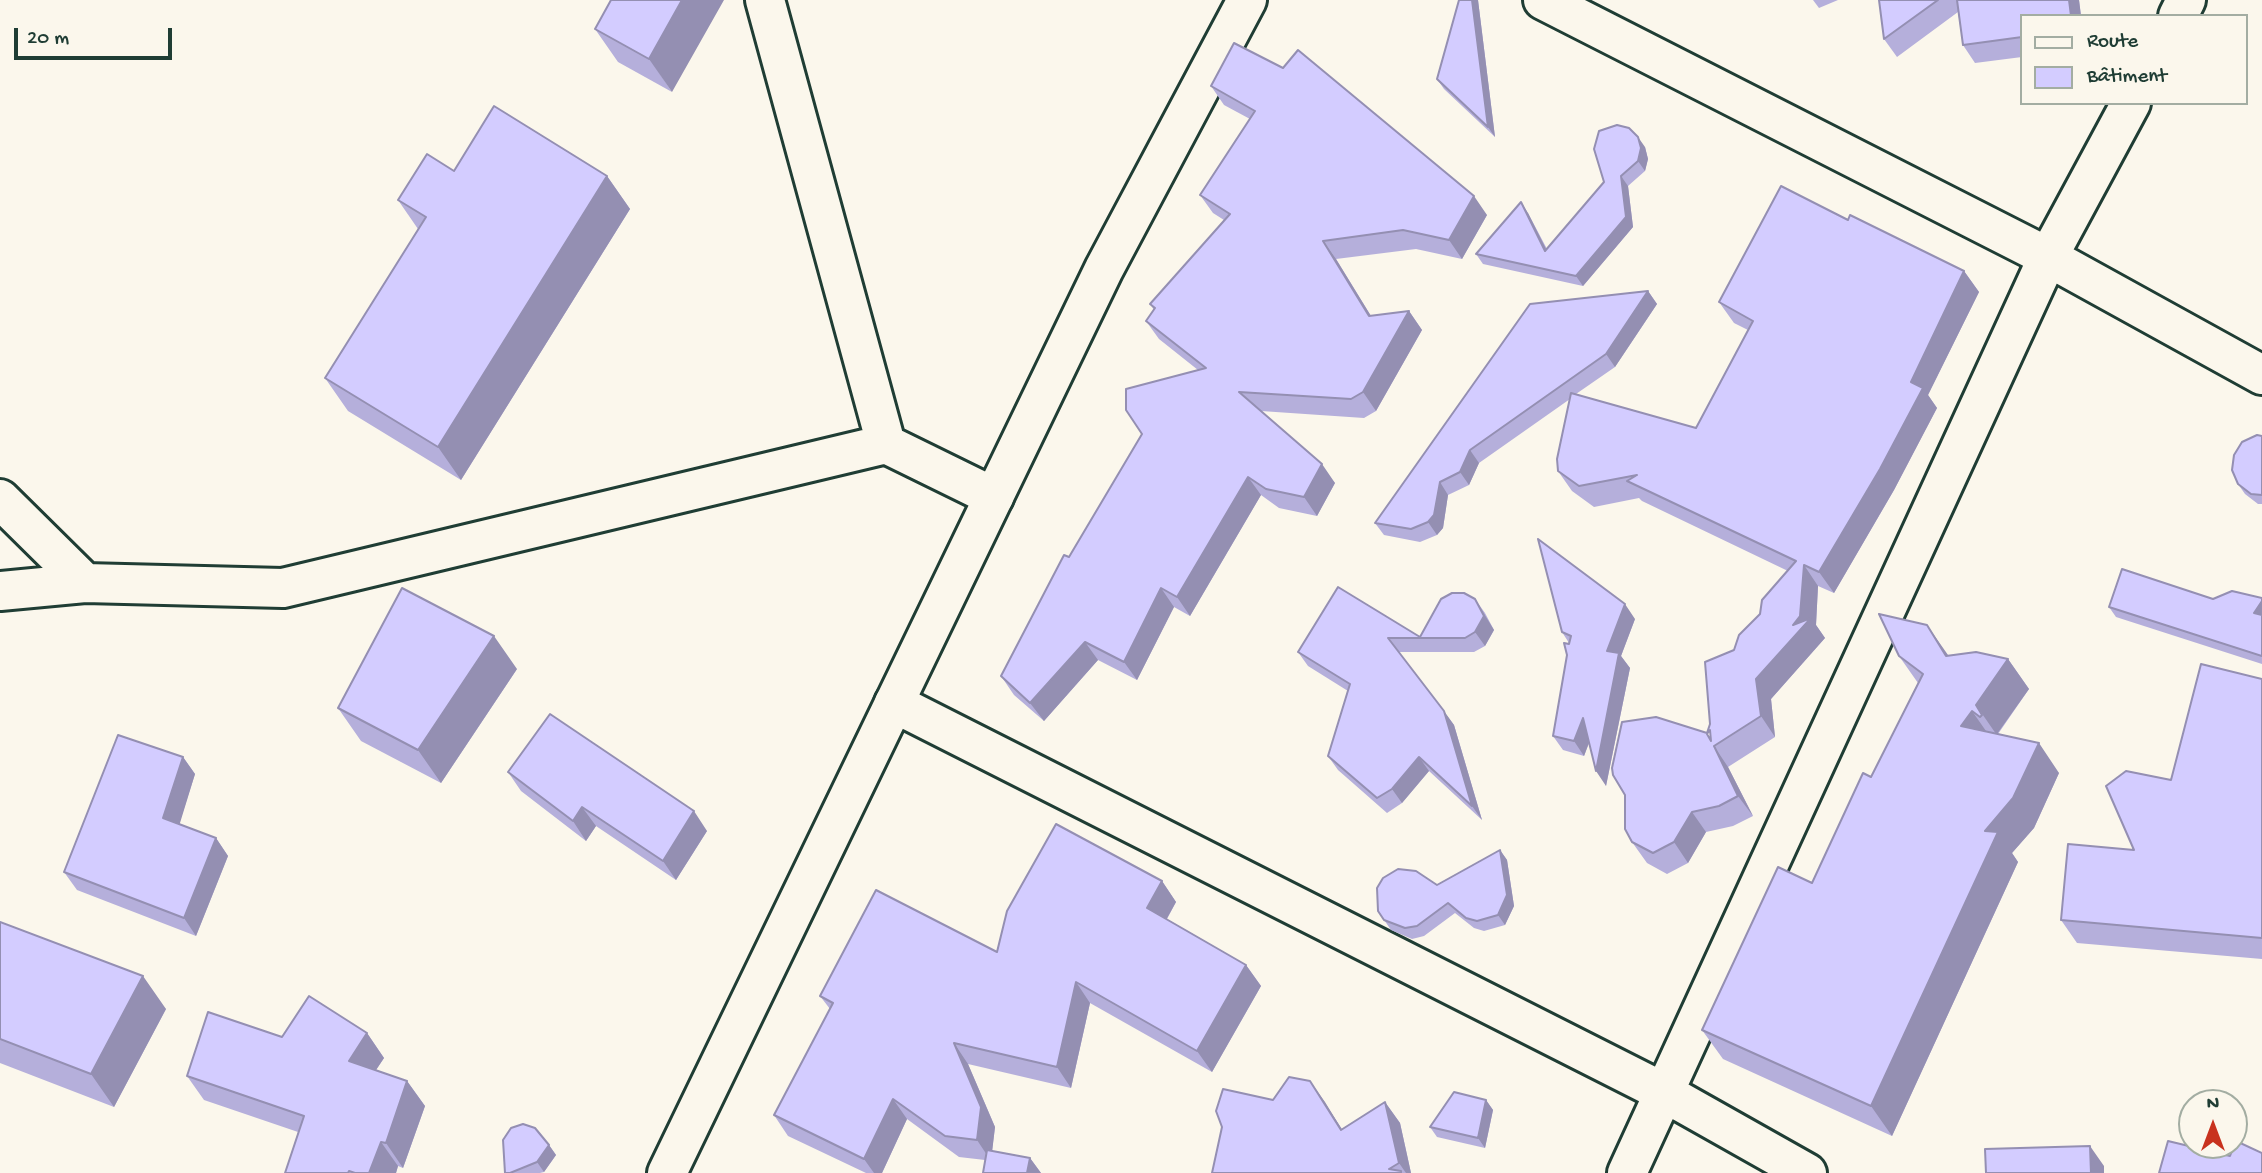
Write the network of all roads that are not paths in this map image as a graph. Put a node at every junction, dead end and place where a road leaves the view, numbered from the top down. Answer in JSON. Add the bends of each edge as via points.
{"nodes":[{"id":1,"x":765,"y":0,"type":"edge"},
{"id":2,"x":1247,"y":0,"type":"edge"},
{"id":3,"x":1544,"y":0,"type":"edge"},
{"id":4,"x":2130,"y":105,"type":"edge"},
{"id":5,"x":2048,"y":257,"type":"junction"},
{"id":6,"x":2262,"y":375,"type":"edge"},
{"id":7,"x":886,"y":444,"type":"junction"},
{"id":8,"x":993,"y":497,"type":"junction"},
{"id":9,"x":0,"y":499,"type":"edge"},
{"id":10,"x":85,"y":583,"type":"junction"},
{"id":11,"x":0,"y":591,"type":"edge"},
{"id":12,"x":894,"y":703,"type":"junction"},
{"id":13,"x":1665,"y":1093,"type":"junction"},
{"id":14,"x":667,"y":1173,"type":"edge"},
{"id":15,"x":1627,"y":1173,"type":"edge"},
{"id":16,"x":1807,"y":1173,"type":"edge"}],
"edges":[{"from":1,"to":7,"type":"street"},
{"from":2,"to":8,"type":"street","via":[[1104,269]]},
{"from":3,"to":5,"type":"street"},
{"from":4,"to":5,"type":"street"},
{"from":5,"to":6,"type":"street"},
{"from":5,"to":13,"type":"street"},
{"from":7,"to":8,"type":"street"},
{"from":7,"to":10,"type":"street","via":[[283,588]]},
{"from":8,"to":12,"type":"street"},
{"from":9,"to":10,"type":"street"},
{"from":10,"to":11,"type":"street"},
{"from":12,"to":13,"type":"street"},
{"from":12,"to":14,"type":"street"},
{"from":13,"to":15,"type":"street"},
{"from":13,"to":16,"type":"street"}]}
